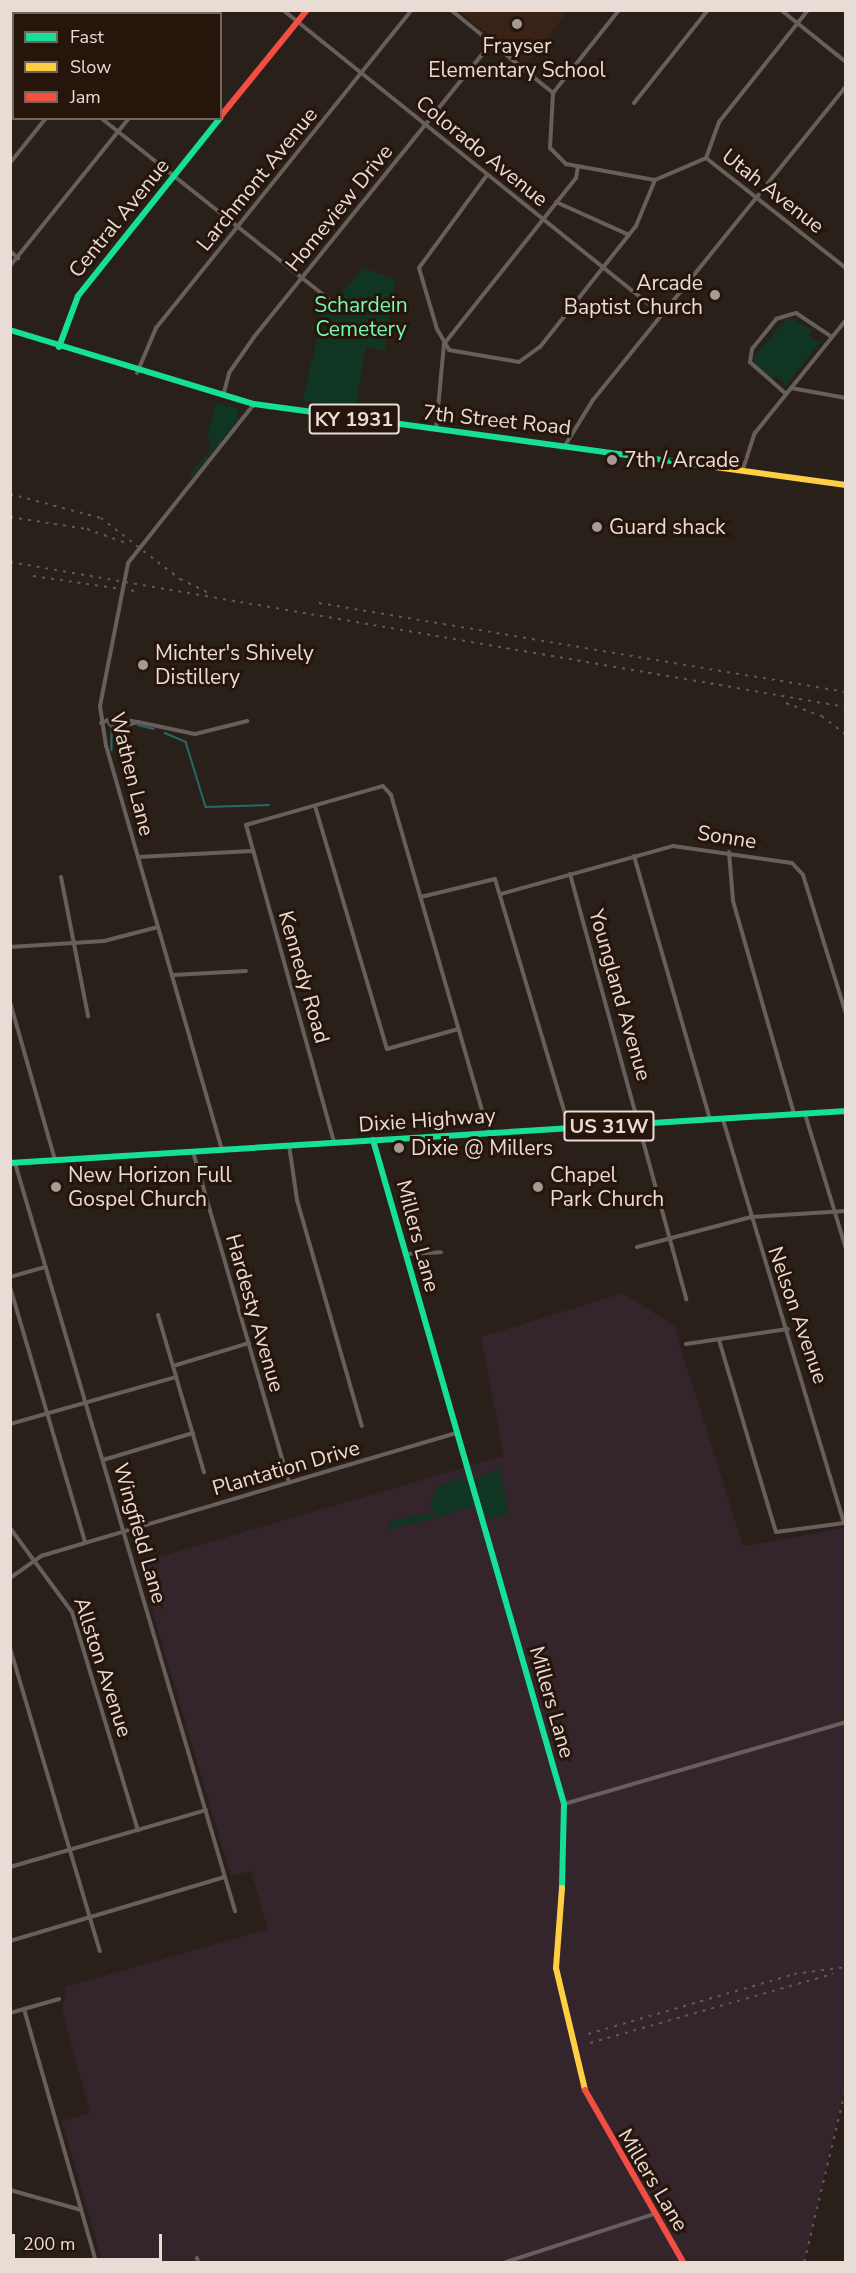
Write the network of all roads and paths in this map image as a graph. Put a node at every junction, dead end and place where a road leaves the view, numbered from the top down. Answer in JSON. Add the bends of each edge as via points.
{"nodes":[{"id":1,"x":283,"y":10,"type":"edge"},
{"id":2,"x":307,"y":10,"type":"edge"},
{"id":3,"x":412,"y":10,"type":"edge"},
{"id":4,"x":451,"y":10,"type":"edge"},
{"id":5,"x":620,"y":10,"type":"edge"},
{"id":6,"x":708,"y":10,"type":"edge"},
{"id":7,"x":781,"y":10,"type":"edge"},
{"id":8,"x":808,"y":10,"type":"edge"},
{"id":9,"x":297,"y":22,"type":"junction"},
{"id":10,"x":798,"y":24,"type":"junction"},
{"id":11,"x":490,"y":44,"type":"junction"},
{"id":12,"x":12,"y":48,"type":"edge"},
{"id":13,"x":10,"y":53,"type":"edge"},
{"id":14,"x":846,"y":62,"type":"edge"},
{"id":15,"x":361,"y":73,"type":"junction"},
{"id":16,"x":846,"y":86,"type":"edge"},
{"id":17,"x":554,"y":93,"type":"junction"},
{"id":18,"x":634,"y":103,"type":"dead end"},
{"id":19,"x":222,"y":116,"type":"edge"},
{"id":20,"x":44,"y":120,"type":"edge"},
{"id":21,"x":103,"y":120,"type":"edge"},
{"id":22,"x":127,"y":120,"type":"edge"},
{"id":23,"x":218,"y":120,"type":"edge"},
{"id":24,"x":425,"y":125,"type":"junction"},
{"id":25,"x":118,"y":132,"type":"junction"},
{"id":26,"x":706,"y":158,"type":"junction"},
{"id":27,"x":10,"y":163,"type":"edge"},
{"id":28,"x":578,"y":166,"type":"junction"},
{"id":29,"x":487,"y":175,"type":"junction"},
{"id":30,"x":173,"y":176,"type":"junction"},
{"id":31,"x":655,"y":180,"type":"junction"},
{"id":32,"x":758,"y":199,"type":"junction"},
{"id":33,"x":556,"y":202,"type":"junction"},
{"id":34,"x":543,"y":219,"type":"junction"},
{"id":35,"x":237,"y":228,"type":"junction"},
{"id":36,"x":629,"y":236,"type":"junction"},
{"id":37,"x":10,"y":250,"type":"edge"},
{"id":38,"x":18,"y":258,"type":"junction"},
{"id":39,"x":10,"y":266,"type":"edge"},
{"id":40,"x":603,"y":268,"type":"junction"},
{"id":41,"x":846,"y":268,"type":"edge"},
{"id":42,"x":302,"y":277,"type":"junction"},
{"id":43,"x":331,"y":301,"type":"dead end"},
{"id":44,"x":662,"y":315,"type":"junction"},
{"id":45,"x":846,"y":320,"type":"edge"},
{"id":46,"x":10,"y":330,"type":"edge"},
{"id":47,"x":832,"y":337,"type":"junction"},
{"id":48,"x":444,"y":344,"type":"junction"},
{"id":49,"x":59,"y":347,"type":"junction"},
{"id":50,"x":137,"y":373,"type":"junction"},
{"id":51,"x":790,"y":388,"type":"junction"},
{"id":52,"x":786,"y":394,"type":"junction"},
{"id":53,"x":223,"y":397,"type":"junction"},
{"id":54,"x":846,"y":398,"type":"edge"},
{"id":55,"x":254,"y":404,"type":"junction"},
{"id":56,"x":436,"y":431,"type":"junction"},
{"id":57,"x":566,"y":444,"type":"junction"},
{"id":58,"x":743,"y":469,"type":"junction"},
{"id":59,"x":846,"y":484,"type":"edge"},
{"id":60,"x":247,"y":721,"type":"dead end"},
{"id":61,"x":138,"y":722,"type":"junction"},
{"id":62,"x":101,"y":723,"type":"junction"},
{"id":63,"x":109,"y":723,"type":"junction"},
{"id":64,"x":315,"y":805,"type":"junction"},
{"id":65,"x":252,"y":851,"type":"junction"},
{"id":66,"x":729,"y":852,"type":"junction"},
{"id":67,"x":634,"y":856,"type":"junction"},
{"id":68,"x":138,"y":857,"type":"junction"},
{"id":69,"x":570,"y":874,"type":"junction"},
{"id":70,"x":61,"y":877,"type":"dead end"},
{"id":71,"x":501,"y":894,"type":"junction"},
{"id":72,"x":420,"y":897,"type":"junction"},
{"id":73,"x":158,"y":927,"type":"junction"},
{"id":74,"x":75,"y":943,"type":"junction"},
{"id":75,"x":10,"y":947,"type":"edge"},
{"id":76,"x":246,"y":971,"type":"dead end"},
{"id":77,"x":173,"y":975,"type":"junction"},
{"id":78,"x":10,"y":1002,"type":"edge"},
{"id":79,"x":846,"y":1014,"type":"edge"},
{"id":80,"x":88,"y":1016,"type":"dead end"},
{"id":81,"x":459,"y":1029,"type":"junction"},
{"id":82,"x":846,"y":1111,"type":"edge"},
{"id":83,"x":805,"y":1113,"type":"junction"},
{"id":84,"x":794,"y":1114,"type":"junction"},
{"id":85,"x":710,"y":1119,"type":"junction"},
{"id":86,"x":723,"y":1119,"type":"junction"},
{"id":87,"x":640,"y":1125,"type":"junction"},
{"id":88,"x":569,"y":1128,"type":"junction"},
{"id":89,"x":488,"y":1132,"type":"junction"},
{"id":90,"x":373,"y":1140,"type":"junction"},
{"id":91,"x":334,"y":1142,"type":"junction"},
{"id":92,"x":289,"y":1144,"type":"junction"},
{"id":93,"x":222,"y":1150,"type":"junction"},
{"id":94,"x":193,"y":1152,"type":"junction"},
{"id":95,"x":55,"y":1160,"type":"junction"},
{"id":96,"x":13,"y":1163,"type":"edge"},
{"id":97,"x":659,"y":1198,"type":"junction"},
{"id":98,"x":627,"y":1205,"type":"dead end"},
{"id":99,"x":835,"y":1211,"type":"junction"},
{"id":100,"x":846,"y":1211,"type":"edge"},
{"id":101,"x":752,"y":1217,"type":"junction"},
{"id":102,"x":670,"y":1240,"type":"junction"},
{"id":103,"x":637,"y":1246,"type":"dead end"},
{"id":104,"x":846,"y":1249,"type":"edge"},
{"id":105,"x":441,"y":1252,"type":"dead end"},
{"id":106,"x":405,"y":1254,"type":"junction"},
{"id":107,"x":46,"y":1267,"type":"junction"},
{"id":108,"x":10,"y":1278,"type":"edge"},
{"id":109,"x":10,"y":1287,"type":"edge"},
{"id":110,"x":686,"y":1299,"type":"dead end"},
{"id":111,"x":158,"y":1315,"type":"dead end"},
{"id":112,"x":788,"y":1329,"type":"junction"},
{"id":113,"x":719,"y":1340,"type":"junction"},
{"id":114,"x":249,"y":1343,"type":"junction"},
{"id":115,"x":686,"y":1344,"type":"dead end"},
{"id":116,"x":173,"y":1366,"type":"junction"},
{"id":117,"x":176,"y":1377,"type":"junction"},
{"id":118,"x":86,"y":1403,"type":"junction"},
{"id":119,"x":47,"y":1413,"type":"junction"},
{"id":120,"x":10,"y":1424,"type":"edge"},
{"id":121,"x":363,"y":1426,"type":"dead end"},
{"id":122,"x":193,"y":1433,"type":"junction"},
{"id":123,"x":457,"y":1433,"type":"junction"},
{"id":124,"x":103,"y":1460,"type":"junction"},
{"id":125,"x":204,"y":1472,"type":"dead end"},
{"id":126,"x":289,"y":1482,"type":"junction"},
{"id":127,"x":10,"y":1528,"type":"edge"},
{"id":128,"x":123,"y":1531,"type":"junction"},
{"id":129,"x":86,"y":1542,"type":"junction"},
{"id":130,"x":36,"y":1558,"type":"junction"},
{"id":131,"x":10,"y":1578,"type":"edge"},
{"id":132,"x":10,"y":1648,"type":"edge"},
{"id":133,"x":846,"y":1722,"type":"edge"},
{"id":134,"x":564,"y":1804,"type":"junction"},
{"id":135,"x":206,"y":1810,"type":"junction"},
{"id":136,"x":138,"y":1830,"type":"junction"},
{"id":137,"x":70,"y":1850,"type":"junction"},
{"id":138,"x":10,"y":1867,"type":"edge"},
{"id":139,"x":225,"y":1877,"type":"junction"},
{"id":140,"x":235,"y":1911,"type":"dead end"},
{"id":141,"x":90,"y":1917,"type":"junction"},
{"id":142,"x":10,"y":1941,"type":"edge"},
{"id":143,"x":100,"y":1951,"type":"dead end"},
{"id":144,"x":58,"y":1999,"type":"dead end"},
{"id":145,"x":24,"y":2009,"type":"junction"},
{"id":146,"x":10,"y":2013,"type":"edge"},
{"id":147,"x":10,"y":2190,"type":"edge"},
{"id":148,"x":81,"y":2210,"type":"junction"},
{"id":149,"x":654,"y":2214,"type":"junction"},
{"id":150,"x":96,"y":2262,"type":"edge"},
{"id":151,"x":506,"y":2262,"type":"edge"},
{"id":152,"x":683,"y":2262,"type":"edge"}],
"edges":[{"from":1,"to":9,"type":"street","name":"Colorado Avenue"},
{"from":2,"to":9,"type":"main road","name":"Central Avenue"},
{"from":3,"to":15,"type":"street","name":"Larchmont Avenue"},
{"from":4,"to":11,"type":"street"},
{"from":5,"to":17,"type":"street"},
{"from":6,"to":18,"type":"street"},
{"from":7,"to":10,"type":"street"},
{"from":8,"to":10,"type":"street"},
{"from":9,"to":15,"type":"street","name":"Colorado Avenue"},
{"from":9,"to":19,"type":"main road","name":"Central Avenue"},
{"from":10,"to":14,"type":"street"},
{"from":10,"to":26,"type":"street","via":[[719,122]]},
{"from":11,"to":17,"type":"street"},
{"from":11,"to":24,"type":"street","name":"Homeview Drive"},
{"from":12,"to":13,"type":"street"},
{"from":15,"to":24,"type":"street","name":"Colorado Avenue"},
{"from":15,"to":35,"type":"street","name":"Larchmont Avenue"},
{"from":16,"to":32,"type":"street"},
{"from":17,"to":28,"type":"street","via":[[551,151],[566,164]]},
{"from":20,"to":27,"type":"street"},
{"from":21,"to":25,"type":"street"},
{"from":22,"to":25,"type":"street"},
{"from":23,"to":30,"type":"main road","name":"Central Avenue"},
{"from":24,"to":29,"type":"street","name":"Colorado Avenue"},
{"from":24,"to":42,"type":"street","name":"Homeview Drive"},
{"from":25,"to":30,"type":"street"},
{"from":25,"to":38,"type":"street"},
{"from":26,"to":31,"type":"street","name":"Utah Avenue"},
{"from":26,"to":32,"type":"street","name":"Utah Avenue"},
{"from":28,"to":31,"type":"street"},
{"from":28,"to":33,"type":"street"},
{"from":29,"to":34,"type":"street","name":"Colorado Avenue"},
{"from":29,"to":48,"type":"street","via":[[420,262]]},
{"from":30,"to":35,"type":"street"},
{"from":30,"to":49,"type":"main road","name":"Central Avenue","via":[[78,296]]},
{"from":31,"to":36,"type":"street"},
{"from":32,"to":41,"type":"street","name":"Utah Avenue"},
{"from":32,"to":44,"type":"street"},
{"from":33,"to":34,"type":"street"},
{"from":33,"to":36,"type":"street"},
{"from":34,"to":40,"type":"street","name":"Colorado Avenue"},
{"from":34,"to":48,"type":"street"},
{"from":35,"to":42,"type":"street"},
{"from":35,"to":50,"type":"street","name":"Larchmont Avenue","via":[[151,336]]},
{"from":36,"to":40,"type":"street"},
{"from":37,"to":38,"type":"street"},
{"from":38,"to":39,"type":"street"},
{"from":40,"to":44,"type":"street","name":"Colorado Avenue"},
{"from":40,"to":48,"type":"street","via":[[527,360],[463,355]]},
{"from":42,"to":43,"type":"street"},
{"from":42,"to":53,"type":"street","name":"Homeview Drive","via":[[232,369]]},
{"from":44,"to":57,"type":"street","via":[[568,433]]},
{"from":45,"to":47,"type":"street"},
{"from":46,"to":49,"type":"main road","name":"7th Street Road","number":"KY 1931"},
{"from":47,"to":51,"type":"street"},
{"from":47,"to":52,"type":"street","via":[[796,313],[783,314],[752,349],[750,362]]},
{"from":48,"to":56,"type":"street"},
{"from":49,"to":50,"type":"main road","name":"7th Street Road","number":"KY 1931"},
{"from":50,"to":53,"type":"main road","name":"7th Street Road","number":"KY 1931"},
{"from":51,"to":52,"type":"street"},
{"from":51,"to":54,"type":"street"},
{"from":52,"to":58,"type":"street","via":[[755,433]]},
{"from":53,"to":55,"type":"main road","name":"7th Street Road","number":"KY 1931"},
{"from":55,"to":56,"type":"main road","name":"7th Street Road","number":"KY 1931"},
{"from":55,"to":62,"type":"street","name":"Wathen Lane","via":[[128,563],[102,684]]},
{"from":56,"to":57,"type":"main road","name":"7th Street Road","number":"KY 1931"},
{"from":57,"to":58,"type":"main road","name":"7th Street Road","number":"KY 1931"},
{"from":58,"to":59,"type":"main road","name":"7th Street Road","number":"KY 1931"},
{"from":60,"to":61,"type":"street","via":[[195,734]]},
{"from":61,"to":63,"type":"street","via":[[121,717]]},
{"from":61,"to":63,"type":"street","via":[[114,728]]},
{"from":62,"to":63,"type":"street"},
{"from":62,"to":68,"type":"street","name":"Wathen Lane"},
{"from":64,"to":65,"type":"street","name":"Kennedy Road","via":[[249,821]]},
{"from":64,"to":72,"type":"street","via":[[388,787]]},
{"from":64,"to":81,"type":"street","via":[[388,1050]]},
{"from":65,"to":68,"type":"street"},
{"from":65,"to":91,"type":"street","name":"Kennedy Road"},
{"from":66,"to":67,"type":"street","name":"Sonne","via":[[683,846]]},
{"from":66,"to":79,"type":"street","name":"Sonne","via":[[800,868]]},
{"from":66,"to":84,"type":"street","via":[[731,894]]},
{"from":67,"to":69,"type":"street","name":"Sonne"},
{"from":67,"to":85,"type":"street"},
{"from":68,"to":73,"type":"street","name":"Wathen Lane"},
{"from":69,"to":71,"type":"street","name":"Sonne"},
{"from":69,"to":87,"type":"street","name":"Youngland Avenue"},
{"from":70,"to":74,"type":"street"},
{"from":71,"to":72,"type":"street","via":[[493,877]]},
{"from":71,"to":88,"type":"street"},
{"from":72,"to":81,"type":"street"},
{"from":73,"to":74,"type":"street"},
{"from":73,"to":77,"type":"street","name":"Wathen Lane"},
{"from":74,"to":75,"type":"street"},
{"from":74,"to":80,"type":"street"},
{"from":76,"to":77,"type":"street"},
{"from":77,"to":93,"type":"street","name":"Wathen Lane"},
{"from":78,"to":95,"type":"street"},
{"from":81,"to":89,"type":"street"},
{"from":82,"to":83,"type":"main road","name":"Dixie Highway","number":"US 31W"},
{"from":83,"to":84,"type":"main road","name":"Dixie Highway","number":"US 31W"},
{"from":83,"to":99,"type":"street"},
{"from":84,"to":86,"type":"main road","name":"Dixie Highway","number":"US 31W"},
{"from":85,"to":86,"type":"main road","name":"Dixie Highway","number":"US 31W"},
{"from":85,"to":87,"type":"main road","name":"Dixie Highway","number":"US 31W"},
{"from":86,"to":101,"type":"street","name":"Nelson Avenue"},
{"from":87,"to":88,"type":"main road","name":"Dixie Highway","number":"US 31W"},
{"from":87,"to":97,"type":"street","name":"Youngland Avenue"},
{"from":88,"to":89,"type":"main road","name":"Dixie Highway","number":"US 31W"},
{"from":89,"to":90,"type":"main road","name":"Dixie Highway","number":"US 31W"},
{"from":90,"to":91,"type":"main road","name":"Dixie Highway","number":"US 31W"},
{"from":90,"to":106,"type":"main road","name":"Millers Lane"},
{"from":91,"to":92,"type":"main road","name":"Dixie Highway","number":"US 31W"},
{"from":92,"to":93,"type":"main road","name":"Dixie Highway","number":"US 31W"},
{"from":92,"to":121,"type":"street","via":[[297,1200]]},
{"from":93,"to":94,"type":"main road","name":"Dixie Highway","number":"US 31W"},
{"from":94,"to":95,"type":"main road","name":"Dixie Highway","number":"US 31W"},
{"from":94,"to":114,"type":"street","name":"Hardesty Avenue"},
{"from":95,"to":96,"type":"main road","name":"Dixie Highway","number":"US 31W"},
{"from":96,"to":107,"type":"street","name":"Wingfield Lane"},
{"from":97,"to":98,"type":"street"},
{"from":97,"to":102,"type":"street","name":"Youngland Avenue"},
{"from":99,"to":100,"type":"street"},
{"from":99,"to":101,"type":"street"},
{"from":99,"to":104,"type":"street"},
{"from":101,"to":102,"type":"street"},
{"from":101,"to":112,"type":"street","name":"Nelson Avenue"},
{"from":102,"to":103,"type":"street"},
{"from":102,"to":110,"type":"street","name":"Youngland Avenue"},
{"from":105,"to":106,"type":"street"},
{"from":106,"to":123,"type":"main road","name":"Millers Lane"},
{"from":107,"to":108,"type":"street"},
{"from":107,"to":118,"type":"street","name":"Wingfield Lane"},
{"from":109,"to":119,"type":"street"},
{"from":111,"to":116,"type":"street"},
{"from":112,"to":113,"type":"street"},
{"from":112,"to":113,"type":"street","name":"Nelson Avenue","via":[[845,1520],[776,1532]]},
{"from":113,"to":115,"type":"street"},
{"from":114,"to":116,"type":"street"},
{"from":114,"to":126,"type":"street","name":"Hardesty Avenue"},
{"from":116,"to":117,"type":"street"},
{"from":117,"to":118,"type":"street"},
{"from":117,"to":122,"type":"street"},
{"from":118,"to":119,"type":"street"},
{"from":118,"to":124,"type":"street","name":"Wingfield Lane"},
{"from":119,"to":120,"type":"street"},
{"from":119,"to":129,"type":"street"},
{"from":122,"to":124,"type":"street"},
{"from":122,"to":125,"type":"street"},
{"from":123,"to":126,"type":"street","name":"Plantation Drive"},
{"from":123,"to":134,"type":"main road","name":"Millers Lane"},
{"from":124,"to":128,"type":"street","name":"Wingfield Lane"},
{"from":126,"to":128,"type":"street","name":"Plantation Drive"},
{"from":127,"to":130,"type":"street","name":"Allston Avenue"},
{"from":128,"to":129,"type":"street","name":"Plantation Drive"},
{"from":128,"to":135,"type":"street","name":"Wingfield Lane"},
{"from":129,"to":130,"type":"street","name":"Plantation Drive"},
{"from":130,"to":131,"type":"street","name":"Plantation Drive"},
{"from":130,"to":136,"type":"street","name":"Allston Avenue","via":[[72,1612]]},
{"from":132,"to":137,"type":"street"},
{"from":133,"to":134,"type":"street"},
{"from":134,"to":149,"type":"main road","name":"Millers Lane","via":[[566,1844],[555,1950],[560,1995],[586,2096]]},
{"from":135,"to":136,"type":"street"},
{"from":135,"to":139,"type":"street","name":"Wingfield Lane"},
{"from":136,"to":137,"type":"street"},
{"from":137,"to":138,"type":"street"},
{"from":137,"to":141,"type":"street"},
{"from":139,"to":140,"type":"street","name":"Wingfield Lane"},
{"from":139,"to":141,"type":"street"},
{"from":141,"to":142,"type":"street"},
{"from":141,"to":143,"type":"street"},
{"from":144,"to":145,"type":"street"},
{"from":145,"to":146,"type":"street"},
{"from":145,"to":148,"type":"street"},
{"from":147,"to":148,"type":"street"},
{"from":148,"to":150,"type":"street"},
{"from":149,"to":151,"type":"street"},
{"from":149,"to":152,"type":"main road","name":"Millers Lane"}]}
